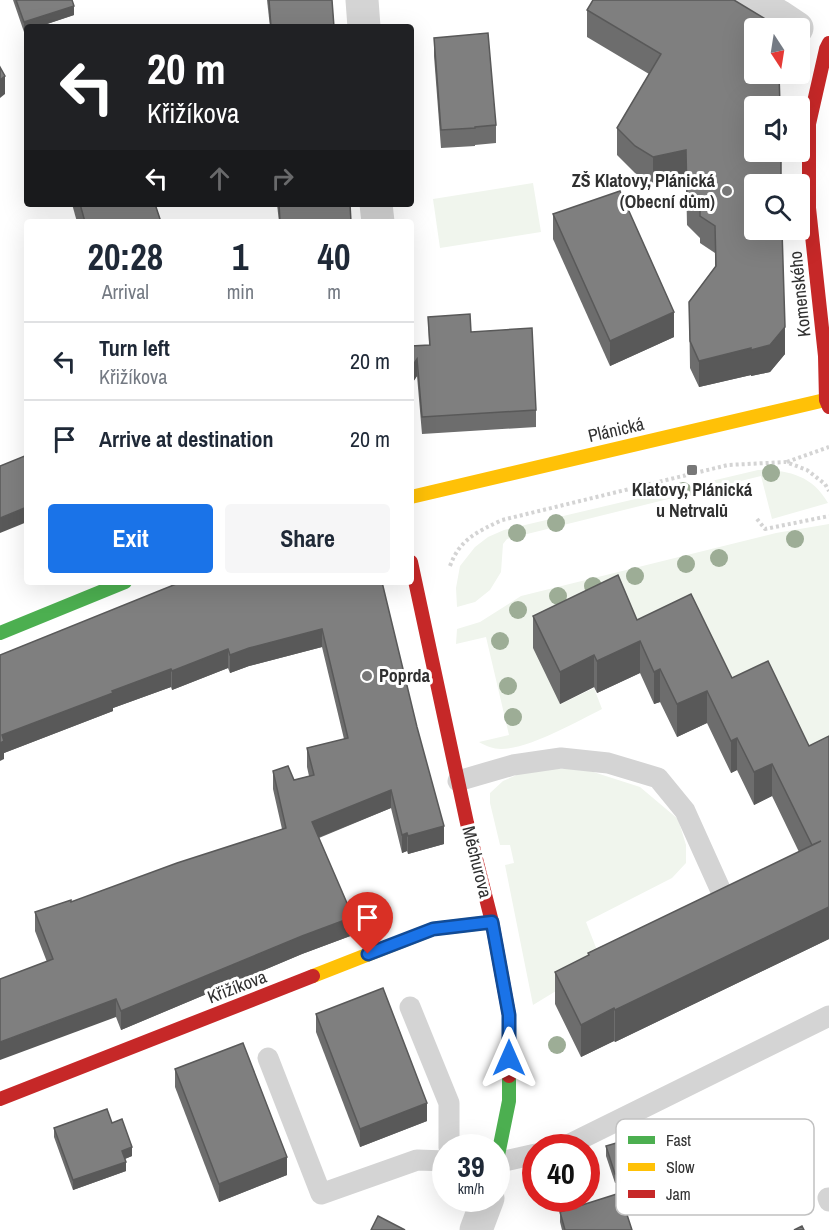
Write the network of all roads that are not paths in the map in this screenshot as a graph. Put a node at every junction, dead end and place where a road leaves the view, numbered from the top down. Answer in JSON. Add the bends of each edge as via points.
{"nodes":[{"id":1,"x":362,"y":0,"type":"edge"},
{"id":2,"x":751,"y":0,"type":"edge"},
{"id":3,"x":782,"y":18,"type":"edge"},
{"id":4,"x":364,"y":24,"type":"edge"},
{"id":5,"x":810,"y":36,"type":"edge"},
{"id":6,"x":828,"y":46,"type":"edge"},
{"id":7,"x":828,"y":402,"type":"edge"},
{"id":8,"x":414,"y":496,"type":"edge"},
{"id":9,"x":414,"y":576,"type":"edge"},
{"id":10,"x":117,"y":585,"type":"edge"},
{"id":11,"x":0,"y":633,"type":"edge"},
{"id":12,"x":458,"y":781,"type":"junction"},
{"id":13,"x":741,"y":881,"type":"edge"},
{"id":14,"x":721,"y":891,"type":"junction"},
{"id":15,"x":699,"y":900,"type":"edge"},
{"id":16,"x":492,"y":922,"type":"junction"},
{"id":17,"x":410,"y":1007,"type":"dead end"},
{"id":18,"x":829,"y":1016,"type":"edge"},
{"id":19,"x":268,"y":1058,"type":"dead end"},
{"id":20,"x":0,"y":1099,"type":"edge"},
{"id":21,"x":621,"y":1119,"type":"edge"},
{"id":22,"x":616,"y":1121,"type":"edge"},
{"id":23,"x":449,"y":1134,"type":"edge"},
{"id":24,"x":503,"y":1134,"type":"edge"},
{"id":25,"x":590,"y":1134,"type":"edge"},
{"id":26,"x":432,"y":1161,"type":"edge"},
{"id":27,"x":483,"y":1212,"type":"edge"},
{"id":28,"x":476,"y":1230,"type":"edge"}],
"edges":[{"from":1,"to":4,"type":"street"},
{"from":2,"to":3,"type":"street"},
{"from":5,"to":6,"type":"street"},
{"from":6,"to":7,"type":"street","name":"Komenského","via":[[809,124],[809,208]]},
{"from":7,"to":8,"type":"street","name":"Plánická"},
{"from":9,"to":12,"type":"street","name":"Měchurova"},
{"from":10,"to":11,"type":"street"},
{"from":12,"to":14,"type":"lane","via":[[513,765],[561,758],[608,763],[658,778],[685,811]]},
{"from":12,"to":16,"type":"street","name":"Měchurova"},
{"from":13,"to":14,"type":"lane"},
{"from":14,"to":15,"type":"lane"},
{"from":16,"to":20,"type":"street","name":"Křižíkova","via":[[433,929]]},
{"from":16,"to":24,"type":"street","name":"Měchurova","via":[[509,1015],[509,1101]]},
{"from":17,"to":23,"type":"lane","via":[[449,1103]]},
{"from":18,"to":21,"type":"lane"},
{"from":19,"to":26,"type":"lane","via":[[321,1194],[417,1160]]},
{"from":22,"to":25,"type":"lane"},
{"from":27,"to":28,"type":"street"}]}
